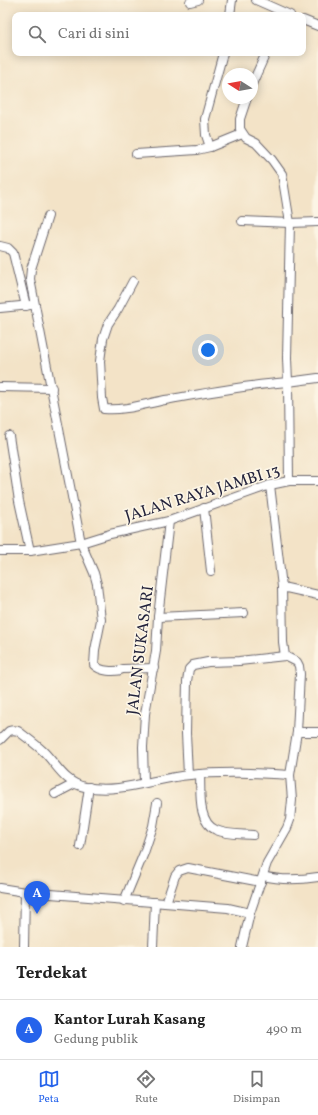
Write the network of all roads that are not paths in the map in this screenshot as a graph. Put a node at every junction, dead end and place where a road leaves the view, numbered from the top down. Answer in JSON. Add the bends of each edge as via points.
{"nodes":[{"id":1,"x":232,"y":0,"type":"edge"},
{"id":2,"x":256,"y":0,"type":"edge"},
{"id":3,"x":269,"y":3,"type":"edge"},
{"id":4,"x":230,"y":12,"type":"edge"},
{"id":5,"x":285,"y":12,"type":"edge"},
{"id":6,"x":306,"y":21,"type":"edge"},
{"id":7,"x":318,"y":26,"type":"edge"},
{"id":8,"x":222,"y":56,"type":"edge"},
{"id":9,"x":265,"y":56,"type":"edge"},
{"id":10,"x":258,"y":71,"type":"edge"},
{"id":11,"x":245,"y":104,"type":"edge"},
{"id":12,"x":242,"y":134,"type":"junction"},
{"id":13,"x":210,"y":147,"type":"junction"},
{"id":14,"x":136,"y":154,"type":"dead end"},
{"id":15,"x":48,"y":216,"type":"dead end"},
{"id":16,"x":242,"y":220,"type":"dead end"},
{"id":17,"x":318,"y":222,"type":"edge"},
{"id":18,"x":290,"y":223,"type":"junction"},
{"id":19,"x":0,"y":246,"type":"edge"},
{"id":20,"x":133,"y":281,"type":"dead end"},
{"id":21,"x":35,"y":305,"type":"junction"},
{"id":22,"x":26,"y":306,"type":"junction"},
{"id":23,"x":0,"y":308,"type":"edge"},
{"id":24,"x":318,"y":378,"type":"edge"},
{"id":25,"x":288,"y":382,"type":"junction"},
{"id":26,"x":0,"y":387,"type":"edge"},
{"id":27,"x":52,"y":388,"type":"junction"},
{"id":28,"x":9,"y":436,"type":"dead end"},
{"id":29,"x":288,"y":481,"type":"junction"},
{"id":30,"x":318,"y":481,"type":"edge"},
{"id":31,"x":270,"y":485,"type":"junction"},
{"id":32,"x":204,"y":508,"type":"junction"},
{"id":33,"x":169,"y":520,"type":"junction"},
{"id":34,"x":81,"y":543,"type":"junction"},
{"id":35,"x":0,"y":551,"type":"edge"},
{"id":36,"x":30,"y":551,"type":"junction"},
{"id":37,"x":211,"y":570,"type":"dead end"},
{"id":38,"x":282,"y":587,"type":"junction"},
{"id":39,"x":318,"y":595,"type":"edge"},
{"id":40,"x":244,"y":613,"type":"dead end"},
{"id":41,"x":158,"y":617,"type":"junction"},
{"id":42,"x":285,"y":656,"type":"junction"},
{"id":43,"x":154,"y":668,"type":"junction"},
{"id":44,"x":297,"y":732,"type":"junction"},
{"id":45,"x":318,"y":732,"type":"edge"},
{"id":46,"x":0,"y":740,"type":"edge"},
{"id":47,"x":200,"y":774,"type":"junction"},
{"id":48,"x":188,"y":775,"type":"junction"},
{"id":49,"x":290,"y":775,"type":"junction"},
{"id":50,"x":144,"y":783,"type":"junction"},
{"id":51,"x":74,"y":784,"type":"junction"},
{"id":52,"x":89,"y":787,"type":"junction"},
{"id":53,"x":55,"y":794,"type":"dead end"},
{"id":54,"x":157,"y":803,"type":"dead end"},
{"id":55,"x":253,"y":835,"type":"dead end"},
{"id":56,"x":80,"y":846,"type":"dead end"},
{"id":57,"x":318,"y":877,"type":"edge"},
{"id":58,"x":262,"y":879,"type":"junction"},
{"id":59,"x":0,"y":888,"type":"edge"},
{"id":60,"x":25,"y":892,"type":"junction"},
{"id":61,"x":124,"y":901,"type":"junction"},
{"id":62,"x":155,"y":902,"type":"junction"},
{"id":63,"x":166,"y":903,"type":"junction"},
{"id":64,"x":250,"y":913,"type":"junction"},
{"id":65,"x":24,"y":947,"type":"edge"},
{"id":66,"x":153,"y":947,"type":"edge"},
{"id":67,"x":242,"y":947,"type":"edge"}],
"edges":[{"from":1,"to":4,"type":"street"},
{"from":2,"to":3,"type":"street"},
{"from":3,"to":5,"type":"street"},
{"from":6,"to":7,"type":"street"},
{"from":8,"to":13,"type":"street","via":[[205,119],[206,136]]},
{"from":9,"to":10,"type":"street"},
{"from":11,"to":12,"type":"street","via":[[240,119]]},
{"from":12,"to":13,"type":"street"},
{"from":12,"to":18,"type":"street","via":[[263,150],[282,174]]},
{"from":13,"to":14,"type":"street"},
{"from":15,"to":21,"type":"street","via":[[30,274]]},
{"from":16,"to":18,"type":"street"},
{"from":17,"to":18,"type":"street"},
{"from":18,"to":25,"type":"street"},
{"from":19,"to":22,"type":"street","via":[[8,248],[13,253]]},
{"from":20,"to":25,"type":"street","via":[[108,324],[103,339],[100,361],[104,409],[127,409],[164,400]]},
{"from":21,"to":22,"type":"street"},
{"from":21,"to":27,"type":"street"},
{"from":22,"to":23,"type":"street"},
{"from":24,"to":25,"type":"street"},
{"from":25,"to":29,"type":"street"},
{"from":26,"to":27,"type":"street"},
{"from":27,"to":34,"type":"street"},
{"from":28,"to":36,"type":"street"},
{"from":29,"to":30,"type":"street","name":"JALAN RAYA JAMBI 13"},
{"from":29,"to":31,"type":"street","name":"JALAN RAYA JAMBI 13"},
{"from":31,"to":32,"type":"street","name":"JALAN RAYA JAMBI 13"},
{"from":31,"to":38,"type":"street"},
{"from":32,"to":33,"type":"street","name":"JALAN RAYA JAMBI 13"},
{"from":32,"to":37,"type":"street"},
{"from":33,"to":34,"type":"street","name":"JALAN RAYA JAMBI 13"},
{"from":33,"to":41,"type":"street","name":"JALAN SUKASARI"},
{"from":34,"to":36,"type":"street","name":"JALAN RAYA JAMBI 13"},
{"from":34,"to":43,"type":"street","via":[[98,589],[101,620],[94,665],[98,669],[119,671]]},
{"from":35,"to":36,"type":"street","name":"JALAN RAYA JAMBI 13"},
{"from":38,"to":39,"type":"street"},
{"from":38,"to":42,"type":"street"},
{"from":40,"to":41,"type":"street"},
{"from":41,"to":43,"type":"street","name":"JALAN SUKASARI"},
{"from":42,"to":44,"type":"street","via":[[297,662],[299,666]]},
{"from":42,"to":48,"type":"street","via":[[208,662],[193,665],[189,669],[186,733]]},
{"from":43,"to":50,"type":"street","name":"JALAN SUKASARI","via":[[143,730]]},
{"from":44,"to":45,"type":"street"},
{"from":44,"to":49,"type":"street"},
{"from":46,"to":51,"type":"street","via":[[9,731],[17,731],[44,751]]},
{"from":47,"to":48,"type":"street"},
{"from":47,"to":49,"type":"street"},
{"from":47,"to":55,"type":"street","via":[[202,810],[207,824],[216,830]]},
{"from":48,"to":50,"type":"street"},
{"from":49,"to":58,"type":"street","via":[[290,820],[267,863]]},
{"from":50,"to":52,"type":"street","via":[[122,788]]},
{"from":51,"to":52,"type":"street"},
{"from":51,"to":53,"type":"street"},
{"from":52,"to":56,"type":"street"},
{"from":54,"to":61,"type":"street","via":[[144,853]]},
{"from":57,"to":58,"type":"street","via":[[297,880]]},
{"from":58,"to":63,"type":"street","via":[[188,868],[179,871],[175,876]]},
{"from":58,"to":64,"type":"street"},
{"from":59,"to":60,"type":"street"},
{"from":60,"to":61,"type":"street"},
{"from":60,"to":65,"type":"street"},
{"from":61,"to":62,"type":"street"},
{"from":62,"to":63,"type":"street"},
{"from":62,"to":66,"type":"street"},
{"from":63,"to":64,"type":"street","via":[[228,908]]},
{"from":64,"to":67,"type":"street"}]}
